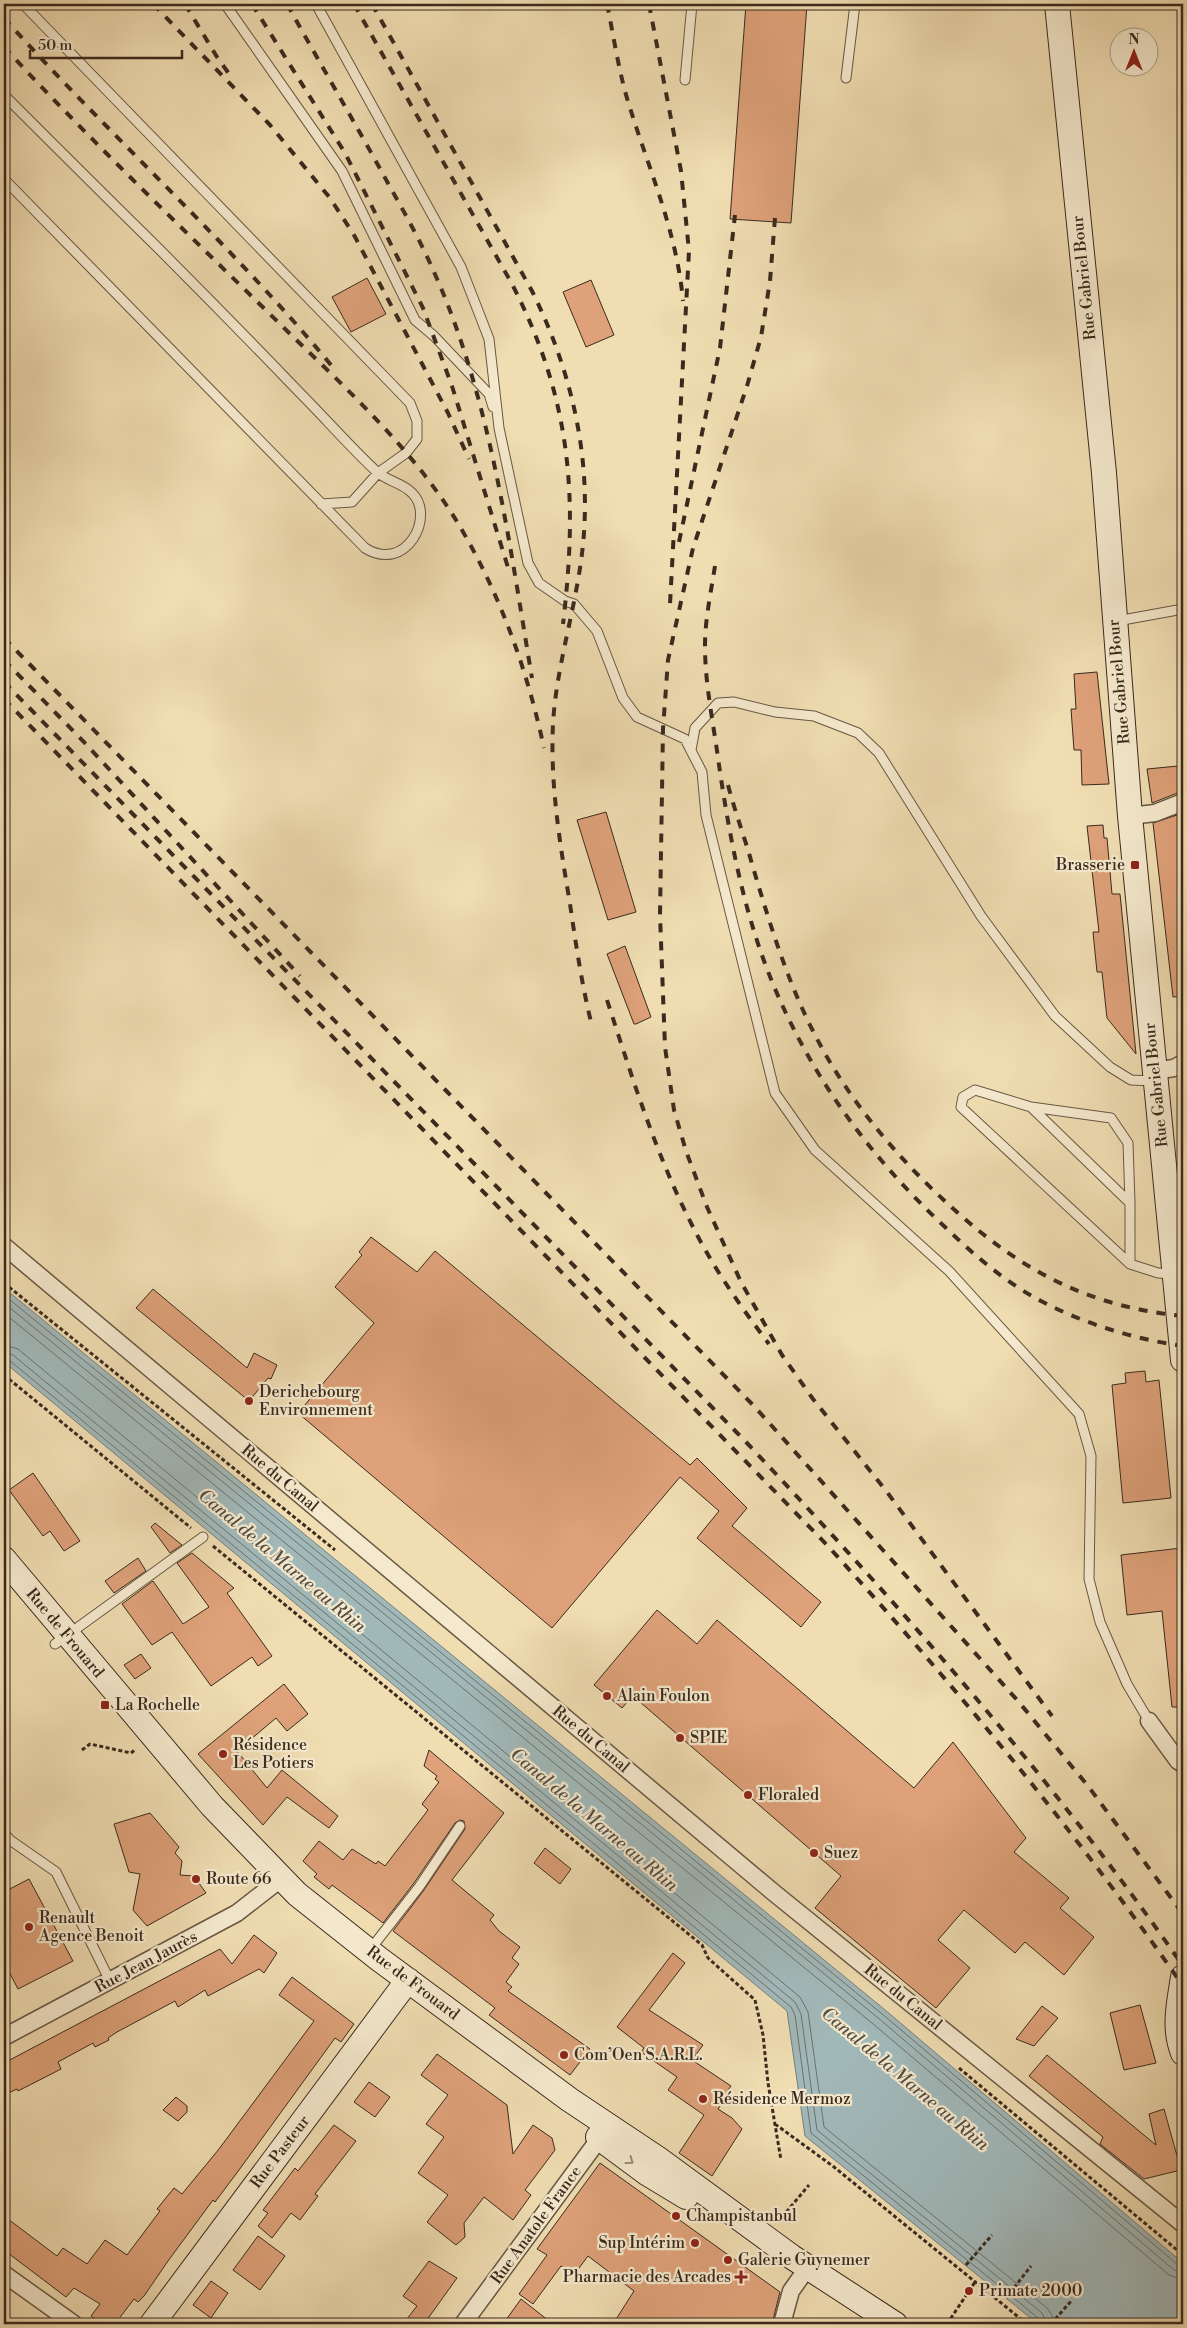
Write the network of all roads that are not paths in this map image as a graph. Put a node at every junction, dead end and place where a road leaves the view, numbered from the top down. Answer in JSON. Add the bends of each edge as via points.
{"nodes":[{"id":1,"x":23,"y":4,"type":"edge"},
{"id":2,"x":225,"y":4,"type":"edge"},
{"id":3,"x":316,"y":4,"type":"edge"},
{"id":4,"x":692,"y":4,"type":"edge"},
{"id":5,"x":855,"y":4,"type":"edge"},
{"id":6,"x":1058,"y":4,"type":"edge"},
{"id":7,"x":846,"y":78,"type":"dead end"},
{"id":8,"x":685,"y":80,"type":"dead end"},
{"id":9,"x":4,"y":95,"type":"edge"},
{"id":10,"x":4,"y":179,"type":"edge"},
{"id":11,"x":499,"y":428,"type":"junction"},
{"id":12,"x":378,"y":473,"type":"junction"},
{"id":13,"x":321,"y":504,"type":"junction"},
{"id":14,"x":1183,"y":609,"type":"edge"},
{"id":15,"x":1114,"y":621,"type":"junction"},
{"id":16,"x":692,"y":750,"type":"junction"},
{"id":17,"x":1183,"y":802,"type":"edge"},
{"id":18,"x":1130,"y":816,"type":"junction"},
{"id":19,"x":1183,"y":1064,"type":"edge"},
{"id":20,"x":1154,"y":1076,"type":"junction"},
{"id":21,"x":1031,"y":1107,"type":"junction"},
{"id":22,"x":1130,"y":1203,"type":"junction"},
{"id":23,"x":4,"y":1246,"type":"edge"},
{"id":24,"x":1130,"y":1264,"type":"junction"},
{"id":25,"x":1174,"y":1274,"type":"junction"},
{"id":26,"x":1181,"y":1312,"type":"edge"},
{"id":27,"x":1183,"y":1355,"type":"edge"},
{"id":28,"x":203,"y":1538,"type":"road end"},
{"id":29,"x":4,"y":1559,"type":"edge"},
{"id":30,"x":4,"y":1583,"type":"edge"},
{"id":31,"x":60,"y":1640,"type":"junction"},
{"id":32,"x":1149,"y":1721,"type":"joint"},
{"id":33,"x":1183,"y":1764,"type":"edge"},
{"id":34,"x":460,"y":1826,"type":"dead end"},
{"id":35,"x":4,"y":1833,"type":"edge"},
{"id":36,"x":277,"y":1883,"type":"junction"},
{"id":37,"x":369,"y":1950,"type":"junction"},
{"id":38,"x":1183,"y":1977,"type":"edge"},
{"id":39,"x":110,"y":1981,"type":"junction"},
{"id":40,"x":404,"y":1985,"type":"junction"},
{"id":41,"x":4,"y":2037,"type":"edge"},
{"id":42,"x":1183,"y":2053,"type":"edge"},
{"id":43,"x":604,"y":2132,"type":"junction"},
{"id":44,"x":1183,"y":2224,"type":"edge"},
{"id":45,"x":804,"y":2272,"type":"junction"},
{"id":46,"x":4,"y":2274,"type":"edge"},
{"id":47,"x":74,"y":2324,"type":"edge"},
{"id":48,"x":152,"y":2324,"type":"edge"},
{"id":49,"x":463,"y":2324,"type":"edge"},
{"id":50,"x":782,"y":2324,"type":"edge"},
{"id":51,"x":868,"y":2324,"type":"edge"},
{"id":52,"x":895,"y":2324,"type":"edge"}],
"edges":[{"from":1,"to":12,"type":"lane","via":[[410,403],[417,421],[417,439],[406,453]]},
{"from":2,"to":11,"type":"lane","via":[[342,171],[415,320],[489,394]]},
{"from":3,"to":11,"type":"lane","via":[[461,266],[489,339]]},
{"from":4,"to":8,"type":"lane"},
{"from":5,"to":7,"type":"lane"},
{"from":6,"to":15,"type":"main road","name":"Rue Gabriel Bour","via":[[1104,473]]},
{"from":9,"to":12,"type":"lane"},
{"from":10,"to":13,"type":"lane"},
{"from":11,"to":16,"type":"lane","via":[[528,563],[539,583],[574,604],[597,631],[623,698],[638,718],[685,739]]},
{"from":12,"to":13,"type":"lane","via":[[352,502]]},
{"from":12,"to":13,"type":"lane","via":[[412,493],[418,502],[418,528],[410,545],[396,554],[375,555],[364,548]]},
{"from":14,"to":15,"type":"lane"},
{"from":15,"to":18,"type":"main road","name":"Rue Gabriel Bour"},
{"from":16,"to":20,"type":"lane","via":[[696,728],[718,703],[734,702],[775,712],[814,716],[858,733],[879,753],[981,916],[1055,1016],[1110,1067],[1132,1080]]},
{"from":16,"to":32,"type":"lane","via":[[702,772],[706,815],[775,1093],[815,1150],[949,1271],[1079,1414],[1091,1456],[1089,1580],[1100,1622]]},
{"from":17,"to":18,"type":"street","via":[[1155,813]]},
{"from":18,"to":20,"type":"main road","name":"Rue Gabriel Bour"},
{"from":19,"to":20,"type":"street"},
{"from":20,"to":25,"type":"main road","name":"Rue Gabriel Bour"},
{"from":21,"to":22,"type":"lane"},
{"from":21,"to":22,"type":"lane","via":[[1111,1118],[1128,1143]]},
{"from":21,"to":24,"type":"lane","via":[[975,1090],[963,1097],[961,1107]]},
{"from":22,"to":24,"type":"lane"},
{"from":23,"to":44,"type":"street","name":"Rue du Canal","via":[[773,1892]]},
{"from":24,"to":25,"type":"lane","via":[[1158,1273]]},
{"from":25,"to":26,"type":"main road","name":"Rue Gabriel Bour"},
{"from":26,"to":27,"type":"main road","name":"Rue Gabriel Bour"},
{"from":28,"to":31,"type":"lane"},
{"from":29,"to":31,"type":"main road","name":"Rue de Frouard"},
{"from":30,"to":31,"type":"main road","name":"Rue de Frouard"},
{"from":31,"to":36,"type":"main road","name":"Rue de Frouard","via":[[212,1806]]},
{"from":31,"to":36,"type":"main road","name":"Rue de Frouard","via":[[105,1705],[201,1815]]},
{"from":32,"to":33,"type":"street"},
{"from":34,"to":37,"type":"lane","via":[[419,1887]]},
{"from":35,"to":39,"type":"lane","via":[[56,1872]]},
{"from":36,"to":37,"type":"main road","name":"Rue de Frouard","via":[[297,1894]]},
{"from":36,"to":39,"type":"street","name":"Rue Jean Jaurès","via":[[237,1913]]},
{"from":36,"to":40,"type":"main road","name":"Rue de Frouard","via":[[287,1903]]},
{"from":37,"to":40,"type":"main road","name":"Rue de Frouard"},
{"from":38,"to":42,"type":"main road","via":[[1177,2019]]},
{"from":39,"to":41,"type":"street","name":"Rue Jean Jaurès"},
{"from":40,"to":43,"type":"main road","name":"Rue de Frouard","via":[[570,2100]]},
{"from":40,"to":48,"type":"main road","name":"Rue Pasteur"},
{"from":43,"to":45,"type":"main road","name":"Rue de Frouard","one_way":true,"via":[[648,2174]]},
{"from":43,"to":45,"type":"main road","name":"Rue de Frouard","via":[[657,2158],[765,2238]]},
{"from":43,"to":49,"type":"street","name":"Rue Anatole France"},
{"from":45,"to":50,"type":"street","via":[[791,2291]]},
{"from":45,"to":51,"type":"main road","name":"Rue de Frouard"},
{"from":45,"to":52,"type":"main road","name":"Rue de Frouard"},
{"from":46,"to":47,"type":"street"}]}
